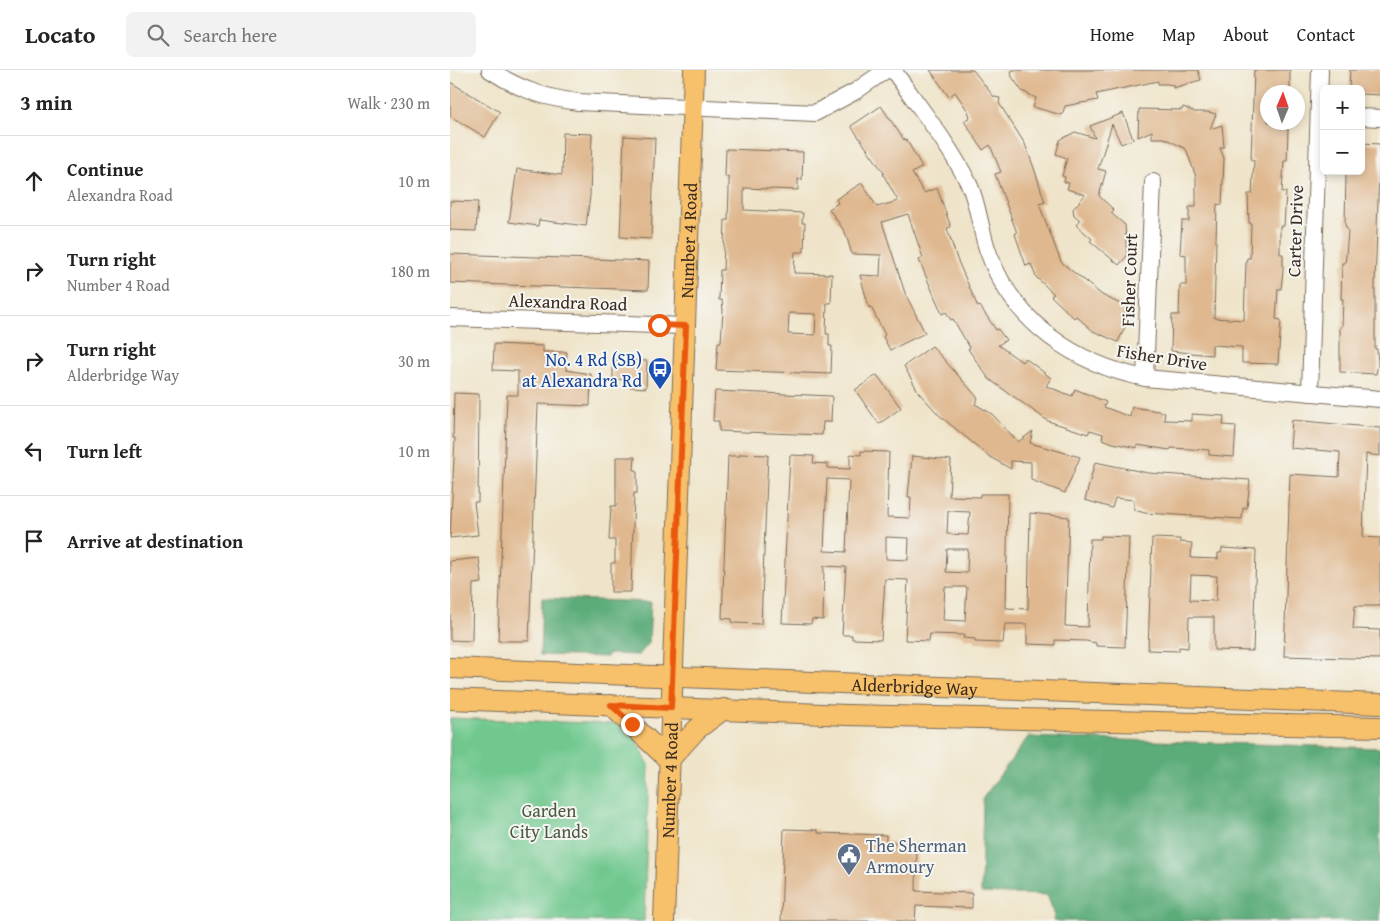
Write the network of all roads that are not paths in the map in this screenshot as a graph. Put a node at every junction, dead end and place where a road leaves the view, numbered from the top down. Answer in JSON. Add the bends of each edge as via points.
{"nodes":[{"id":1,"x":490,"y":70,"type":"edge"},
{"id":2,"x":694,"y":70,"type":"edge"},
{"id":3,"x":886,"y":70,"type":"edge"},
{"id":4,"x":893,"y":70,"type":"edge"},
{"id":5,"x":1320,"y":70,"type":"edge"},
{"id":6,"x":1320,"y":85,"type":"edge"},
{"id":7,"x":693,"y":108,"type":"junction"},
{"id":8,"x":1365,"y":117,"type":"edge"},
{"id":9,"x":1380,"y":118,"type":"edge"},
{"id":10,"x":1320,"y":130,"type":"edge"},
{"id":11,"x":1153,"y":182,"type":"dead end"},
{"id":12,"x":450,"y":318,"type":"edge"},
{"id":13,"x":686,"y":326,"type":"junction"},
{"id":14,"x":1145,"y":378,"type":"junction"},
{"id":15,"x":1310,"y":393,"type":"junction"},
{"id":16,"x":1380,"y":399,"type":"edge"},
{"id":17,"x":450,"y":668,"type":"edge"},
{"id":18,"x":672,"y":675,"type":"junction"},
{"id":19,"x":450,"y":699,"type":"edge"},
{"id":20,"x":1380,"y":704,"type":"edge"},
{"id":21,"x":611,"y":705,"type":"junction"},
{"id":22,"x":671,"y":708,"type":"junction"},
{"id":23,"x":724,"y":709,"type":"junction"},
{"id":24,"x":1380,"y":715,"type":"edge"},
{"id":25,"x":1259,"y":724,"type":"junction"},
{"id":26,"x":1380,"y":727,"type":"edge"},
{"id":27,"x":669,"y":760,"type":"junction"},
{"id":28,"x":664,"y":921,"type":"edge"}],
"edges":[{"from":1,"to":7,"type":"street","via":[[526,91],[548,98]]},
{"from":2,"to":7,"type":"main road","name":"Number 4 Road"},
{"from":3,"to":7,"type":"street","via":[[816,113]]},
{"from":4,"to":14,"type":"street","name":"Fisher Drive","via":[[957,163],[974,199],[988,254],[1008,291],[1027,316],[1051,338],[1081,358],[1122,374]]},
{"from":5,"to":6,"type":"street","name":"Carter Drive"},
{"from":7,"to":13,"type":"main road","name":"Number 4 Road"},
{"from":8,"to":9,"type":"street"},
{"from":10,"to":15,"type":"street","name":"Carter Drive"},
{"from":11,"to":14,"type":"street","name":"Fisher Court"},
{"from":12,"to":13,"type":"street","name":"Alexandra Road"},
{"from":13,"to":18,"type":"main road","name":"Number 4 Road"},
{"from":14,"to":15,"type":"street","name":"Fisher Drive"},
{"from":15,"to":16,"type":"street","name":"Fisher Drive"},
{"from":17,"to":18,"type":"main road","name":"Alderbridge Way"},
{"from":18,"to":20,"type":"main road","name":"Alderbridge Way"},
{"from":18,"to":22,"type":"main road","name":"Number 4 Road"},
{"from":19,"to":21,"type":"main road","name":"Alderbridge Way"},
{"from":21,"to":22,"type":"main road","name":"Alderbridge Way"},
{"from":21,"to":27,"type":"main road"},
{"from":22,"to":23,"type":"main road","name":"Alderbridge Way"},
{"from":22,"to":27,"type":"main road","name":"Number 4 Road"},
{"from":23,"to":25,"type":"main road","name":"Alderbridge Way","via":[[848,715]]},
{"from":23,"to":27,"type":"main road","via":[[697,729]]},
{"from":24,"to":25,"type":"main road","via":[[1329,714]]},
{"from":25,"to":26,"type":"main road","name":"Alderbridge Way"},
{"from":27,"to":28,"type":"main road","name":"Number 4 Road"}]}
